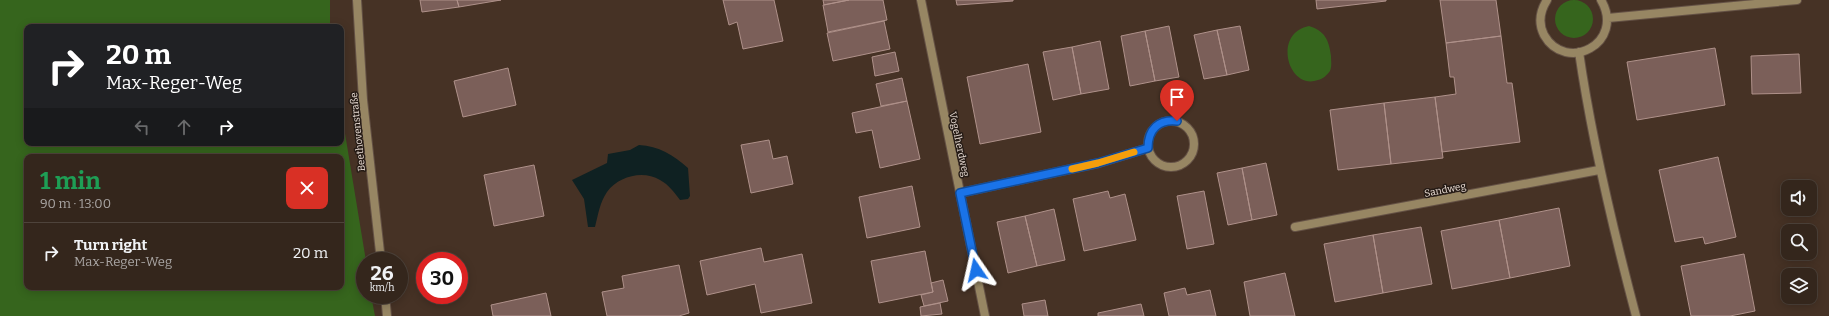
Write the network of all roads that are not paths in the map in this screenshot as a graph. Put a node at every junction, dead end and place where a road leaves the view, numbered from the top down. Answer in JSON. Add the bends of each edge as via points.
{"nodes":[{"id":1,"x":357,"y":0,"type":"edge"},
{"id":2,"x":921,"y":0,"type":"edge"},
{"id":3,"x":1547,"y":0,"type":"edge"},
{"id":4,"x":1602,"y":0,"type":"edge"},
{"id":5,"x":1797,"y":0,"type":"edge"},
{"id":6,"x":1608,"y":18,"type":"junction"},
{"id":7,"x":1579,"y":52,"type":"junction"},
{"id":8,"x":1148,"y":148,"type":"junction"},
{"id":9,"x":1599,"y":170,"type":"junction"},
{"id":10,"x":960,"y":193,"type":"junction"},
{"id":11,"x":1294,"y":227,"type":"dead end"},
{"id":12,"x":380,"y":252,"type":"edge"},
{"id":13,"x":386,"y":304,"type":"edge"},
{"id":14,"x":387,"y":316,"type":"edge"},
{"id":15,"x":985,"y":316,"type":"edge"},
{"id":16,"x":1635,"y":316,"type":"edge"}],
"edges":[{"from":1,"to":12,"type":"street","name":"Beethovenstraße","via":[[363,100]]},
{"from":2,"to":10,"type":"street","name":"Vogelherdweg"},
{"from":3,"to":7,"type":"street","via":[[1540,18],[1542,30],[1548,40],[1556,48],[1567,52]]},
{"from":4,"to":6,"type":"street"},
{"from":5,"to":6,"type":"street"},
{"from":6,"to":7,"type":"street","via":[[1605,34],[1600,41],[1594,47]]},
{"from":7,"to":9,"type":"street"},
{"from":8,"to":8,"type":"street","via":[[1150,132],[1162,122],[1169,120],[1184,124],[1193,137],[1194,145],[1189,158],[1176,166],[1161,165],[1150,155]]},
{"from":8,"to":10,"type":"street","via":[[1098,163]]},
{"from":9,"to":11,"type":"street","name":"Sandweg"},
{"from":9,"to":16,"type":"street"},
{"from":10,"to":15,"type":"street","name":"Vogelherdweg"},
{"from":13,"to":14,"type":"street"}]}
